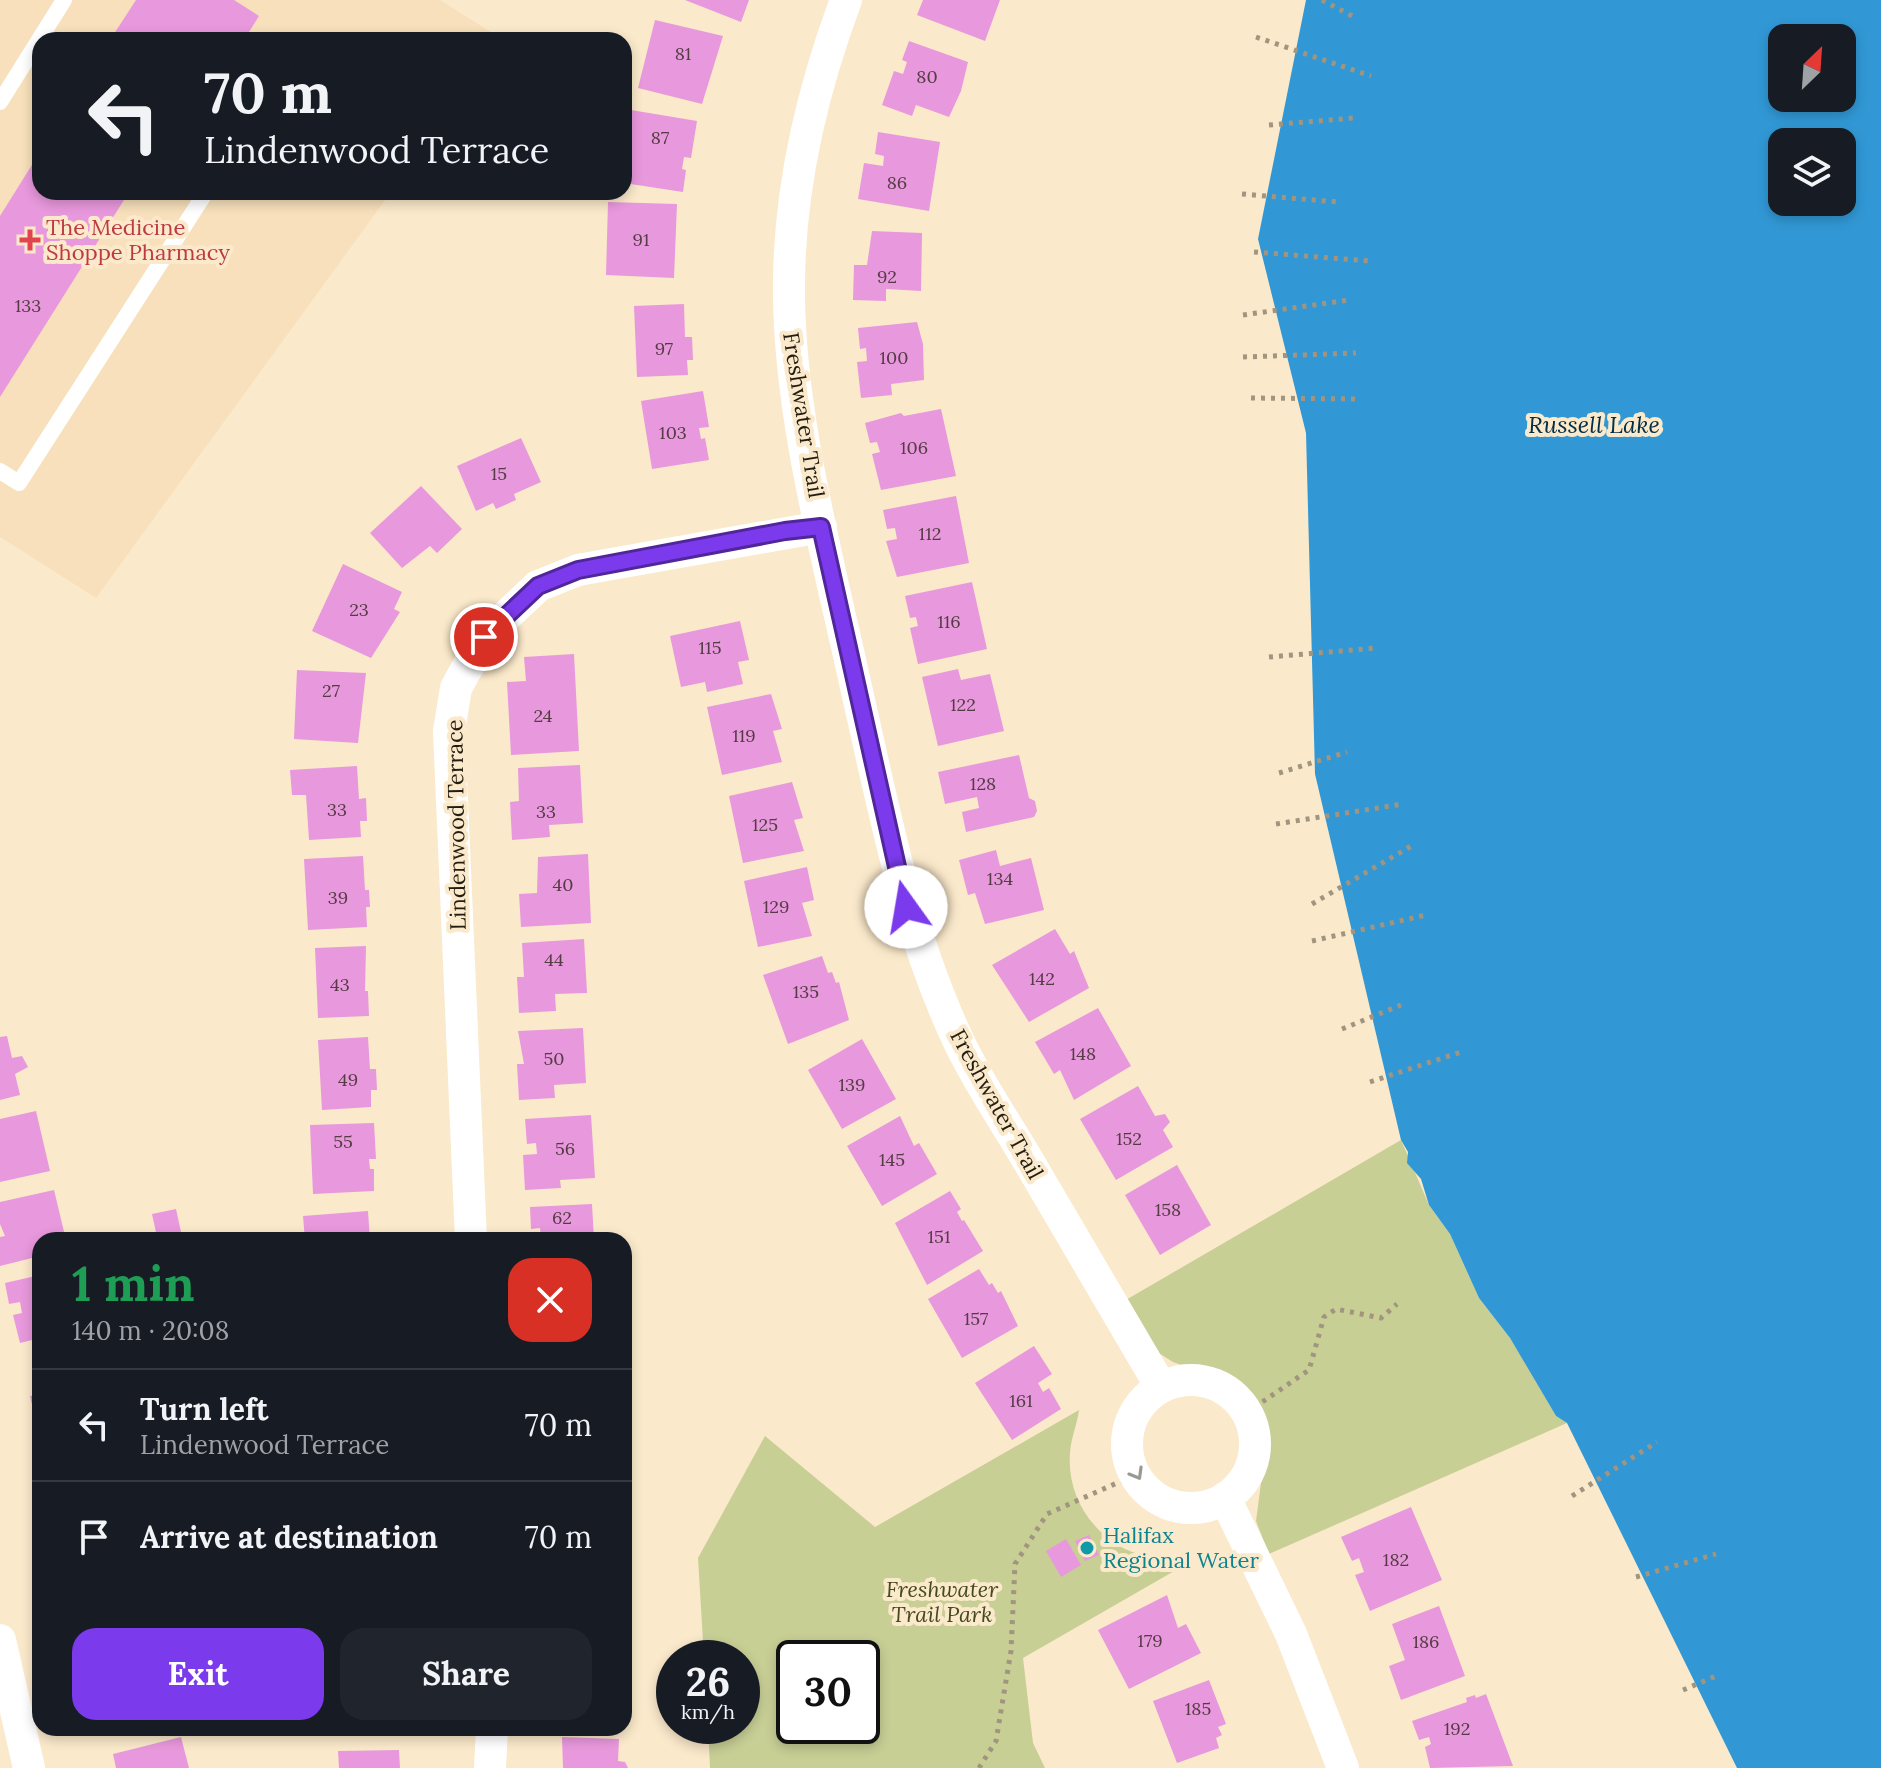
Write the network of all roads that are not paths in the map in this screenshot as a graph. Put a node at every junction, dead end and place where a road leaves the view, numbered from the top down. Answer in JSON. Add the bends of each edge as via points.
{"nodes":[{"id":1,"x":64,"y":0,"type":"edge"},
{"id":2,"x":846,"y":0,"type":"edge"},
{"id":3,"x":44,"y":32,"type":"edge"},
{"id":4,"x":32,"y":51,"type":"edge"},
{"id":5,"x":0,"y":102,"type":"edge"},
{"id":6,"x":201,"y":200,"type":"edge"},
{"id":7,"x":0,"y":471,"type":"edge"},
{"id":8,"x":821,"y":527,"type":"junction"},
{"id":9,"x":471,"y":1232,"type":"edge"},
{"id":10,"x":1161,"y":1387,"type":"junction"},
{"id":11,"x":1225,"y":1498,"type":"junction"},
{"id":12,"x":0,"y":1640,"type":"edge"},
{"id":13,"x":492,"y":1736,"type":"edge"},
{"id":14,"x":29,"y":1768,"type":"edge"},
{"id":15,"x":490,"y":1768,"type":"edge"},
{"id":16,"x":1343,"y":1768,"type":"edge"}],
"edges":[{"from":1,"to":3,"type":"lane"},
{"from":2,"to":8,"type":"street","name":"Freshwater Trail","via":[[809,109],[796,182],[789,280],[794,372]]},
{"from":4,"to":5,"type":"lane"},
{"from":6,"to":7,"type":"lane","via":[[19,483]]},
{"from":8,"to":9,"type":"street","name":"Lindenwood Terrace","via":[[578,570],[538,586],[484,637],[456,688],[449,731]]},
{"from":8,"to":10,"type":"street","name":"Freshwater Trail","via":[[906,907],[933,977],[960,1044]]},
{"from":10,"to":11,"type":"street","via":[[1203,1381],[1224,1389],[1246,1413],[1255,1443],[1252,1465]]},
{"from":10,"to":11,"type":"street","one_way":true,"via":[[1144,1399],[1130,1426],[1128,1456],[1135,1475],[1165,1502],[1205,1506]]},
{"from":11,"to":16,"type":"street","via":[[1291,1634]]},
{"from":12,"to":14,"type":"street"},
{"from":13,"to":15,"type":"street"}]}
